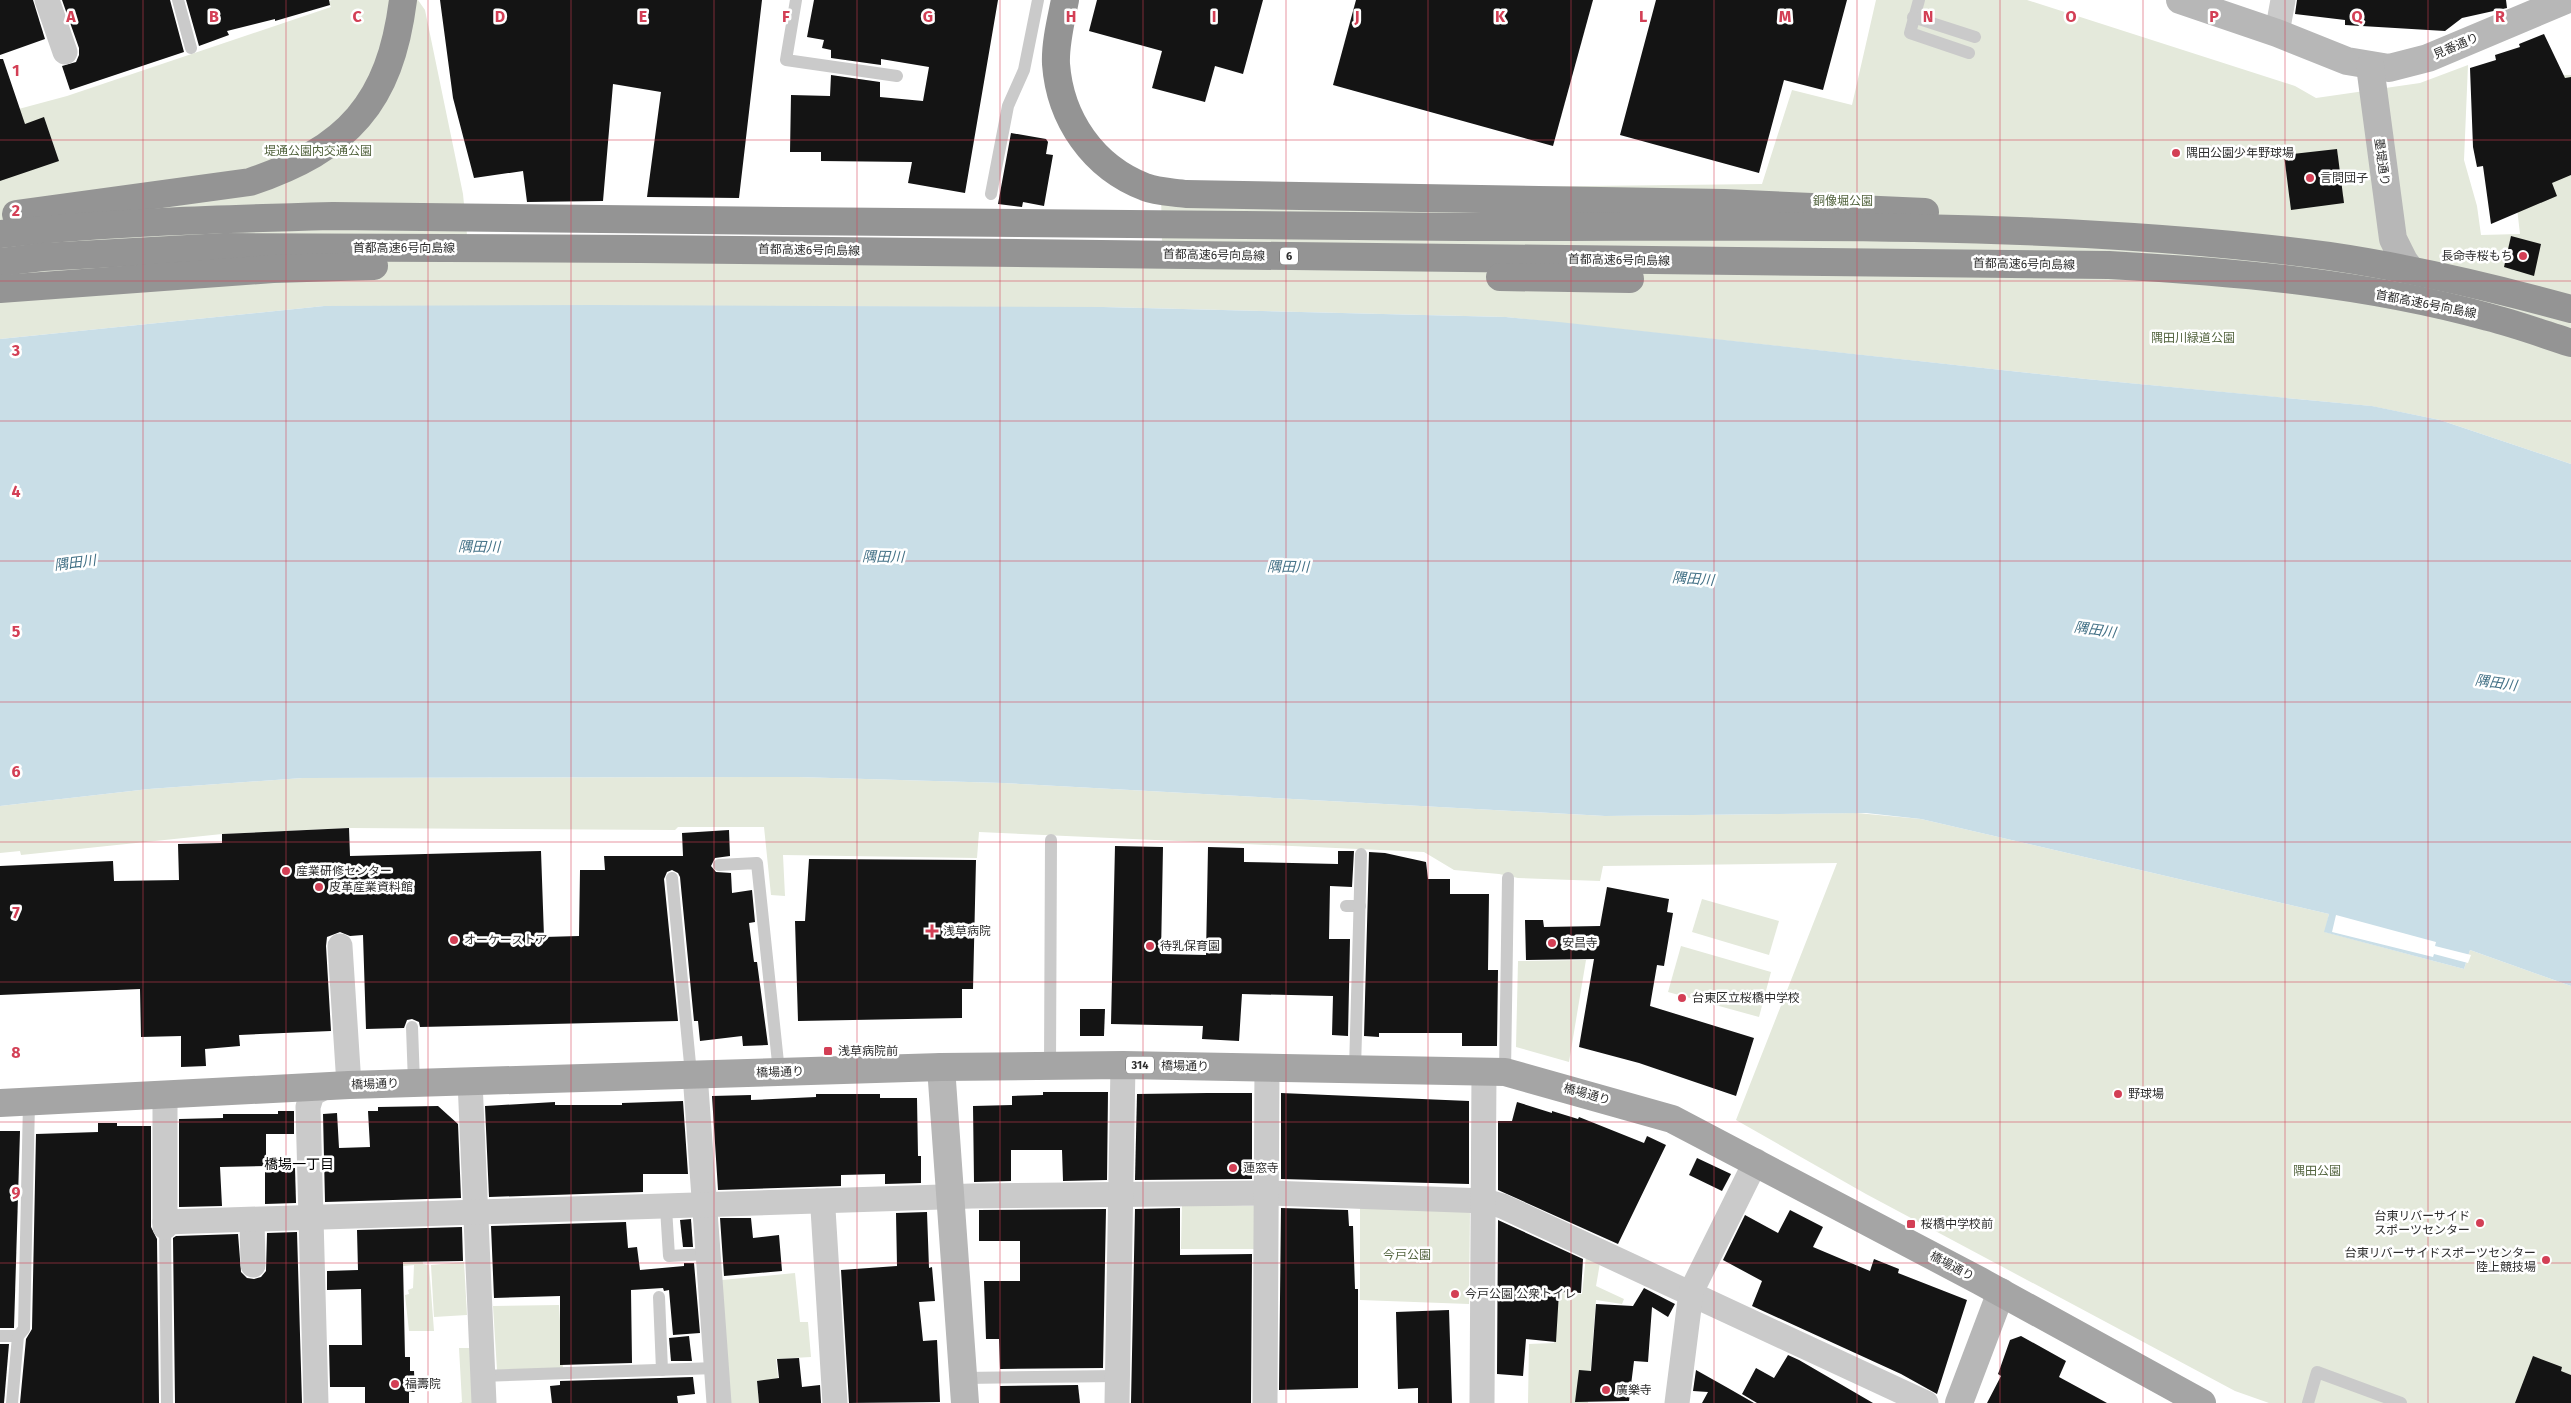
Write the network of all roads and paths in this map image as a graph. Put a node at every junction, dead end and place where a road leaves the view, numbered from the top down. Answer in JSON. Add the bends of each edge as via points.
{"nodes":[{"id":1,"x":47,"y":0,"type":"edge"},
{"id":2,"x":178,"y":0,"type":"edge"},
{"id":3,"x":403,"y":0,"type":"edge"},
{"id":4,"x":796,"y":0,"type":"edge"},
{"id":5,"x":1038,"y":0,"type":"edge"},
{"id":6,"x":1065,"y":0,"type":"edge"},
{"id":7,"x":1919,"y":0,"type":"edge"},
{"id":8,"x":2180,"y":0,"type":"edge"},
{"id":9,"x":2283,"y":0,"type":"edge"},
{"id":10,"x":2566,"y":0,"type":"edge"},
{"id":11,"x":1913,"y":17,"type":"junction"},
{"id":12,"x":2277,"y":33,"type":"junction"},
{"id":13,"x":1975,"y":37,"type":"dead end"},
{"id":14,"x":191,"y":48,"type":"dead end"},
{"id":15,"x":64,"y":52,"type":"dead end"},
{"id":16,"x":1969,"y":53,"type":"dead end"},
{"id":17,"x":2370,"y":66,"type":"junction"},
{"id":18,"x":897,"y":76,"type":"dead end"},
{"id":19,"x":991,"y":194,"type":"dead end"},
{"id":20,"x":0,"y":218,"type":"edge"},
{"id":21,"x":0,"y":234,"type":"edge"},
{"id":22,"x":2200,"y":241,"type":"junction"},
{"id":23,"x":641,"y":249,"type":"junction"},
{"id":24,"x":1031,"y":253,"type":"junction"},
{"id":25,"x":0,"y":262,"type":"edge"},
{"id":26,"x":0,"y":289,"type":"edge"},
{"id":27,"x":2571,"y":309,"type":"edge"},
{"id":28,"x":2497,"y":329,"type":"junction"},
{"id":29,"x":2571,"y":343,"type":"edge"},
{"id":30,"x":2571,"y":354,"type":"edge"},
{"id":31,"x":1051,"y":840,"type":"dead end"},
{"id":32,"x":1361,"y":854,"type":"dead end"},
{"id":33,"x":719,"y":865,"type":"dead end"},
{"id":34,"x":672,"y":878,"type":"dead end"},
{"id":35,"x":1508,"y":878,"type":"dead end"},
{"id":36,"x":1346,"y":906,"type":"dead end"},
{"id":37,"x":1360,"y":906,"type":"junction"},
{"id":38,"x":340,"y":946,"type":"dead end"},
{"id":39,"x":412,"y":1027,"type":"dead end"},
{"id":40,"x":1123,"y":1065,"type":"junction"},
{"id":41,"x":1050,"y":1066,"type":"junction"},
{"id":42,"x":941,"y":1067,"type":"junction"},
{"id":43,"x":1267,"y":1068,"type":"junction"},
{"id":44,"x":1355,"y":1069,"type":"junction"},
{"id":45,"x":779,"y":1072,"type":"junction"},
{"id":46,"x":1495,"y":1072,"type":"junction"},
{"id":47,"x":693,"y":1074,"type":"junction"},
{"id":48,"x":470,"y":1081,"type":"junction"},
{"id":49,"x":414,"y":1083,"type":"junction"},
{"id":50,"x":338,"y":1086,"type":"junction"},
{"id":51,"x":165,"y":1096,"type":"junction"},
{"id":52,"x":0,"y":1103,"type":"edge"},
{"id":53,"x":29,"y":1103,"type":"junction"},
{"id":54,"x":1756,"y":1161,"type":"junction"},
{"id":55,"x":1268,"y":1193,"type":"junction"},
{"id":56,"x":1122,"y":1194,"type":"junction"},
{"id":57,"x":950,"y":1197,"type":"junction"},
{"id":58,"x":817,"y":1201,"type":"junction"},
{"id":59,"x":1485,"y":1201,"type":"junction"},
{"id":60,"x":704,"y":1206,"type":"junction"},
{"id":61,"x":666,"y":1208,"type":"junction"},
{"id":62,"x":477,"y":1212,"type":"junction"},
{"id":63,"x":311,"y":1217,"type":"junction"},
{"id":64,"x":252,"y":1220,"type":"junction"},
{"id":65,"x":165,"y":1224,"type":"junction"},
{"id":66,"x":708,"y":1254,"type":"junction"},
{"id":67,"x":253,"y":1265,"type":"dead end"},
{"id":68,"x":1690,"y":1292,"type":"junction"},
{"id":69,"x":2001,"y":1292,"type":"junction"},
{"id":70,"x":659,"y":1298,"type":"dead end"},
{"id":71,"x":0,"y":1336,"type":"edge"},
{"id":72,"x":18,"y":1336,"type":"junction"},
{"id":73,"x":716,"y":1368,"type":"junction"},
{"id":74,"x":662,"y":1370,"type":"junction"},
{"id":75,"x":482,"y":1376,"type":"junction"},
{"id":76,"x":1117,"y":1376,"type":"junction"},
{"id":77,"x":964,"y":1390,"type":"edge"},
{"id":78,"x":12,"y":1403,"type":"edge"},
{"id":79,"x":167,"y":1403,"type":"edge"},
{"id":80,"x":316,"y":1403,"type":"edge"},
{"id":81,"x":484,"y":1403,"type":"edge"},
{"id":82,"x":719,"y":1403,"type":"edge"},
{"id":83,"x":835,"y":1403,"type":"edge"},
{"id":84,"x":1117,"y":1403,"type":"edge"},
{"id":85,"x":1265,"y":1403,"type":"edge"},
{"id":86,"x":1482,"y":1403,"type":"edge"},
{"id":87,"x":1677,"y":1403,"type":"edge"},
{"id":88,"x":1926,"y":1403,"type":"edge"},
{"id":89,"x":1959,"y":1403,"type":"edge"},
{"id":90,"x":2202,"y":1403,"type":"edge"},
{"id":91,"x":2308,"y":1403,"type":"edge"},
{"id":92,"x":2401,"y":1403,"type":"edge"}],
"edges":[{"from":1,"to":15,"type":"street"},
{"from":2,"to":14,"type":"lane"},
{"from":3,"to":20,"type":"highway","via":[[393,56],[380,87],[340,136],[312,156],[250,182]]},
{"from":4,"to":18,"type":"lane","via":[[786,60]]},
{"from":5,"to":19,"type":"lane","via":[[1024,70],[1008,106]]},
{"from":6,"to":22,"type":"highway","via":[[1056,63],[1073,126],[1094,155],[1117,173],[1146,188],[1186,194],[1724,203],[1986,215]]},
{"from":7,"to":11,"type":"lane"},
{"from":8,"to":12,"type":"street"},
{"from":9,"to":12,"type":"street"},
{"from":10,"to":17,"type":"street","name":"見番通り","via":[[2428,58],[2389,68]]},
{"from":11,"to":13,"type":"lane"},
{"from":11,"to":16,"type":"lane","via":[[1910,33]]},
{"from":12,"to":17,"type":"street","via":[[2347,61]]},
{"from":17,"to":28,"type":"street","name":"墨堤通り","via":[[2389,216],[2404,261],[2425,290],[2449,307]]},
{"from":21,"to":22,"type":"highway","via":[[51,228],[343,216],[1990,231]]},
{"from":22,"to":27,"type":"highway","via":[[2334,257],[2466,281]]},
{"from":23,"to":24,"type":"highway","name":"首都高速6号向島線","number":"6"},
{"from":23,"to":25,"type":"highway","name":"首都高速6号向島線","number":"6","via":[[224,247]]},
{"from":23,"to":26,"type":"highway","via":[[586,261],[273,269]]},
{"from":24,"to":28,"type":"highway","via":[[1152,264],[1546,278],[2242,283],[2433,312]]},
{"from":24,"to":29,"type":"highway","name":"首都高速6号向島線","number":"6","via":[[2173,268],[2302,281],[2401,298],[2487,316]]},
{"from":28,"to":30,"type":"street","name":"墨堤通り"},
{"from":31,"to":41,"type":"lane"},
{"from":32,"to":37,"type":"lane"},
{"from":33,"to":45,"type":"lane","via":[[757,863]]},
{"from":34,"to":47,"type":"lane"},
{"from":35,"to":46,"type":"lane"},
{"from":36,"to":37,"type":"lane"},
{"from":37,"to":44,"type":"lane"},
{"from":38,"to":50,"type":"street"},
{"from":39,"to":49,"type":"lane"},
{"from":40,"to":41,"type":"main road","name":"橋場通り","number":"314"},
{"from":40,"to":43,"type":"main road","name":"橋場通り","number":"314"},
{"from":40,"to":56,"type":"street"},
{"from":41,"to":42,"type":"main road","name":"橋場通り","number":"314"},
{"from":42,"to":45,"type":"main road","name":"橋場通り","number":"314"},
{"from":42,"to":57,"type":"street"},
{"from":43,"to":44,"type":"main road","name":"橋場通り","number":"314"},
{"from":43,"to":55,"type":"street"},
{"from":44,"to":46,"type":"main road","name":"橋場通り","number":"314"},
{"from":45,"to":47,"type":"main road","name":"橋場通り","number":"314"},
{"from":46,"to":54,"type":"main road","name":"橋場通り","number":"314","via":[[1672,1119]]},
{"from":46,"to":59,"type":"street"},
{"from":47,"to":48,"type":"main road","name":"橋場通り","number":"314"},
{"from":47,"to":60,"type":"street"},
{"from":48,"to":49,"type":"main road","name":"橋場通り","number":"314"},
{"from":48,"to":62,"type":"street"},
{"from":49,"to":50,"type":"main road","name":"橋場通り","number":"314"},
{"from":50,"to":51,"type":"main road","name":"橋場通り","number":"314"},
{"from":50,"to":63,"type":"street","via":[[312,1094],[308,1108]]},
{"from":51,"to":53,"type":"main road","name":"橋場通り","number":"314"},
{"from":51,"to":65,"type":"street"},
{"from":52,"to":53,"type":"main road","name":"橋場通り","number":"314"},
{"from":53,"to":72,"type":"lane","via":[[24,1330]]},
{"from":54,"to":68,"type":"street"},
{"from":54,"to":69,"type":"main road","name":"橋場通り","number":"314"},
{"from":55,"to":56,"type":"street"},
{"from":55,"to":59,"type":"street"},
{"from":55,"to":85,"type":"street"},
{"from":56,"to":57,"type":"street"},
{"from":56,"to":76,"type":"street"},
{"from":57,"to":58,"type":"street"},
{"from":57,"to":77,"type":"street"},
{"from":58,"to":60,"type":"street"},
{"from":58,"to":83,"type":"street","via":[[823,1208]]},
{"from":59,"to":68,"type":"street"},
{"from":59,"to":86,"type":"street"},
{"from":60,"to":61,"type":"street"},
{"from":60,"to":66,"type":"street"},
{"from":61,"to":62,"type":"street"},
{"from":61,"to":66,"type":"lane","via":[[669,1256]]},
{"from":62,"to":63,"type":"street"},
{"from":62,"to":75,"type":"street"},
{"from":63,"to":64,"type":"street"},
{"from":63,"to":80,"type":"street"},
{"from":64,"to":65,"type":"street"},
{"from":64,"to":67,"type":"street"},
{"from":65,"to":79,"type":"lane"},
{"from":66,"to":73,"type":"street"},
{"from":68,"to":87,"type":"street"},
{"from":68,"to":88,"type":"street"},
{"from":69,"to":89,"type":"street"},
{"from":69,"to":90,"type":"main road","name":"橋場通り","number":"314"},
{"from":70,"to":74,"type":"lane"},
{"from":71,"to":72,"type":"lane"},
{"from":72,"to":78,"type":"lane"},
{"from":73,"to":74,"type":"lane"},
{"from":73,"to":82,"type":"street"},
{"from":74,"to":75,"type":"lane"},
{"from":75,"to":81,"type":"street"},
{"from":76,"to":77,"type":"lane"},
{"from":76,"to":84,"type":"street"},
{"from":91,"to":92,"type":"lane","via":[[2318,1372]]}]}
